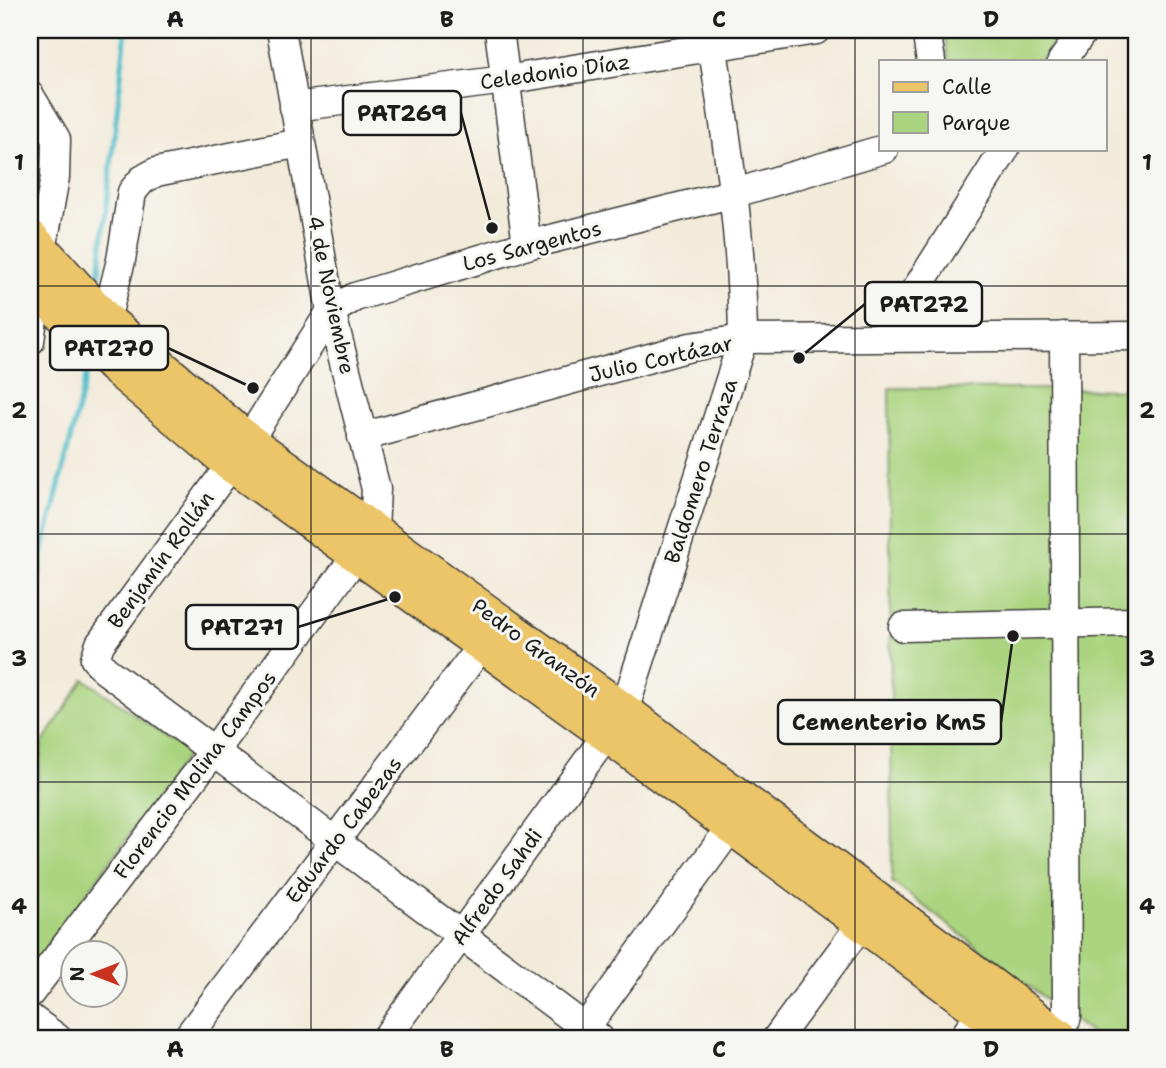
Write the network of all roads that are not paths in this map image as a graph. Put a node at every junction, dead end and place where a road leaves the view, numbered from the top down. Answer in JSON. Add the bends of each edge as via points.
{"nodes":[{"id":1,"x":281,"y":30,"type":"edge"},
{"id":2,"x":499,"y":30,"type":"edge"},
{"id":3,"x":816,"y":30,"type":"edge"},
{"id":4,"x":926,"y":30,"type":"edge"},
{"id":5,"x":1084,"y":30,"type":"edge"},
{"id":6,"x":712,"y":39,"type":"edge"},
{"id":7,"x":931,"y":60,"type":"edge"},
{"id":8,"x":1063,"y":60,"type":"edge"},
{"id":9,"x":505,"y":80,"type":"junction"},
{"id":10,"x":30,"y":96,"type":"edge"},
{"id":11,"x":293,"y":107,"type":"junction"},
{"id":12,"x":300,"y":143,"type":"junction"},
{"id":13,"x":881,"y":150,"type":"edge"},
{"id":14,"x":1004,"y":150,"type":"edge"},
{"id":15,"x":735,"y":193,"type":"junction"},
{"id":16,"x":36,"y":244,"type":"edge"},
{"id":17,"x":527,"y":245,"type":"junction"},
{"id":18,"x":33,"y":286,"type":"edge"},
{"id":19,"x":331,"y":311,"type":"junction"},
{"id":20,"x":106,"y":320,"type":"junction"},
{"id":21,"x":1136,"y":335,"type":"edge"},
{"id":22,"x":1064,"y":336,"type":"junction"},
{"id":23,"x":886,"y":337,"type":"junction"},
{"id":24,"x":743,"y":339,"type":"junction"},
{"id":25,"x":30,"y":341,"type":"edge"},
{"id":26,"x":362,"y":437,"type":"junction"},
{"id":27,"x":239,"y":452,"type":"junction"},
{"id":28,"x":366,"y":543,"type":"junction"},
{"id":29,"x":1136,"y":622,"type":"edge"},
{"id":30,"x":1066,"y":623,"type":"junction"},
{"id":31,"x":903,"y":627,"type":"dead end"},
{"id":32,"x":491,"y":633,"type":"junction"},
{"id":33,"x":616,"y":723,"type":"junction"},
{"id":34,"x":214,"y":751,"type":"junction"},
{"id":35,"x":731,"y":827,"type":"junction"},
{"id":36,"x":336,"y":842,"type":"junction"},
{"id":37,"x":786,"y":850,"type":"junction"},
{"id":38,"x":862,"y":923,"type":"junction"},
{"id":39,"x":461,"y":936,"type":"junction"},
{"id":40,"x":30,"y":993,"type":"edge"},
{"id":41,"x":30,"y":1018,"type":"edge"},
{"id":42,"x":972,"y":1025,"type":"edge"},
{"id":43,"x":587,"y":1035,"type":"edge"},
{"id":44,"x":57,"y":1038,"type":"edge"},
{"id":45,"x":187,"y":1038,"type":"edge"},
{"id":46,"x":386,"y":1038,"type":"edge"},
{"id":47,"x":777,"y":1038,"type":"edge"},
{"id":48,"x":1017,"y":1038,"type":"edge"},
{"id":49,"x":1060,"y":1038,"type":"edge"}],
"edges":[{"from":1,"to":11,"type":"street","name":"4 de Noviembre"},
{"from":2,"to":9,"type":"street"},
{"from":3,"to":6,"type":"street","name":"Celedonio Díaz"},
{"from":4,"to":7,"type":"street"},
{"from":5,"to":8,"type":"street"},
{"from":6,"to":9,"type":"street","name":"Celedonio Díaz"},
{"from":6,"to":15,"type":"street","name":"Baldomero Terraza"},
{"from":9,"to":11,"type":"street","name":"Celedonio Díaz"},
{"from":9,"to":17,"type":"street"},
{"from":10,"to":16,"type":"street","via":[[56,139],[55,177]]},
{"from":11,"to":12,"type":"street","name":"4 de Noviembre"},
{"from":12,"to":19,"type":"street","name":"4 de Noviembre"},
{"from":12,"to":20,"type":"street","via":[[156,172],[142,180],[132,192]]},
{"from":13,"to":15,"type":"street","name":"Los Sargentos"},
{"from":14,"to":23,"type":"street"},
{"from":15,"to":17,"type":"street","name":"Los Sargentos"},
{"from":15,"to":24,"type":"street","name":"Baldomero Terraza"},
{"from":16,"to":20,"type":"main road","name":"Pedro Granzón"},
{"from":17,"to":19,"type":"street","name":"Los Sargentos","via":[[355,297]]},
{"from":18,"to":25,"type":"street"},
{"from":18,"to":27,"type":"main road","name":"Pedro Granzón","via":[[114,366]]},
{"from":19,"to":26,"type":"street","name":"4 de Noviembre"},
{"from":19,"to":27,"type":"street","name":"Los Sargentos"},
{"from":20,"to":27,"type":"main road","name":"Pedro Granzón"},
{"from":21,"to":22,"type":"street","name":"Julio Cortázar"},
{"from":22,"to":23,"type":"street","name":"Julio Cortázar"},
{"from":22,"to":30,"type":"street"},
{"from":23,"to":24,"type":"street","name":"Julio Cortázar"},
{"from":24,"to":26,"type":"street","name":"Julio Cortázar","via":[[690,347]]},
{"from":24,"to":33,"type":"street","name":"Baldomero Terraza"},
{"from":26,"to":28,"type":"street","name":"4 de Noviembre","via":[[376,489]]},
{"from":27,"to":28,"type":"main road","name":"Pedro Granzón"},
{"from":27,"to":34,"type":"street","name":"Benjamín Rollán","via":[[100,644],[94,659]]},
{"from":28,"to":32,"type":"main road","name":"Pedro Granzón"},
{"from":28,"to":34,"type":"street","name":"Florencio Molina Campos"},
{"from":29,"to":30,"type":"street"},
{"from":30,"to":31,"type":"street"},
{"from":30,"to":49,"type":"street","via":[[1067,1016]]},
{"from":32,"to":33,"type":"main road","name":"Pedro Granzón"},
{"from":32,"to":36,"type":"street","name":"Eduardo Cabezas"},
{"from":33,"to":35,"type":"main road","name":"Pedro Granzón"},
{"from":33,"to":37,"type":"main road","name":"Pedro Granzón"},
{"from":33,"to":39,"type":"street","name":"Alfredo Sahdi"},
{"from":34,"to":36,"type":"street"},
{"from":34,"to":40,"type":"street","name":"Florencio Molina Campos"},
{"from":35,"to":37,"type":"main road","name":"Pedro Granzón"},
{"from":35,"to":43,"type":"street"},
{"from":36,"to":39,"type":"street"},
{"from":36,"to":45,"type":"street","name":"Eduardo Cabezas"},
{"from":37,"to":38,"type":"main road","name":"Pedro Granzón"},
{"from":37,"to":49,"type":"main road","name":"Pedro Granzón"},
{"from":38,"to":42,"type":"main road","name":"Pedro Granzón"},
{"from":38,"to":47,"type":"street"},
{"from":39,"to":43,"type":"street"},
{"from":39,"to":46,"type":"street","name":"Alfredo Sahdi"},
{"from":41,"to":44,"type":"street"},
{"from":42,"to":48,"type":"main road","name":"Pedro Granzón"}]}
